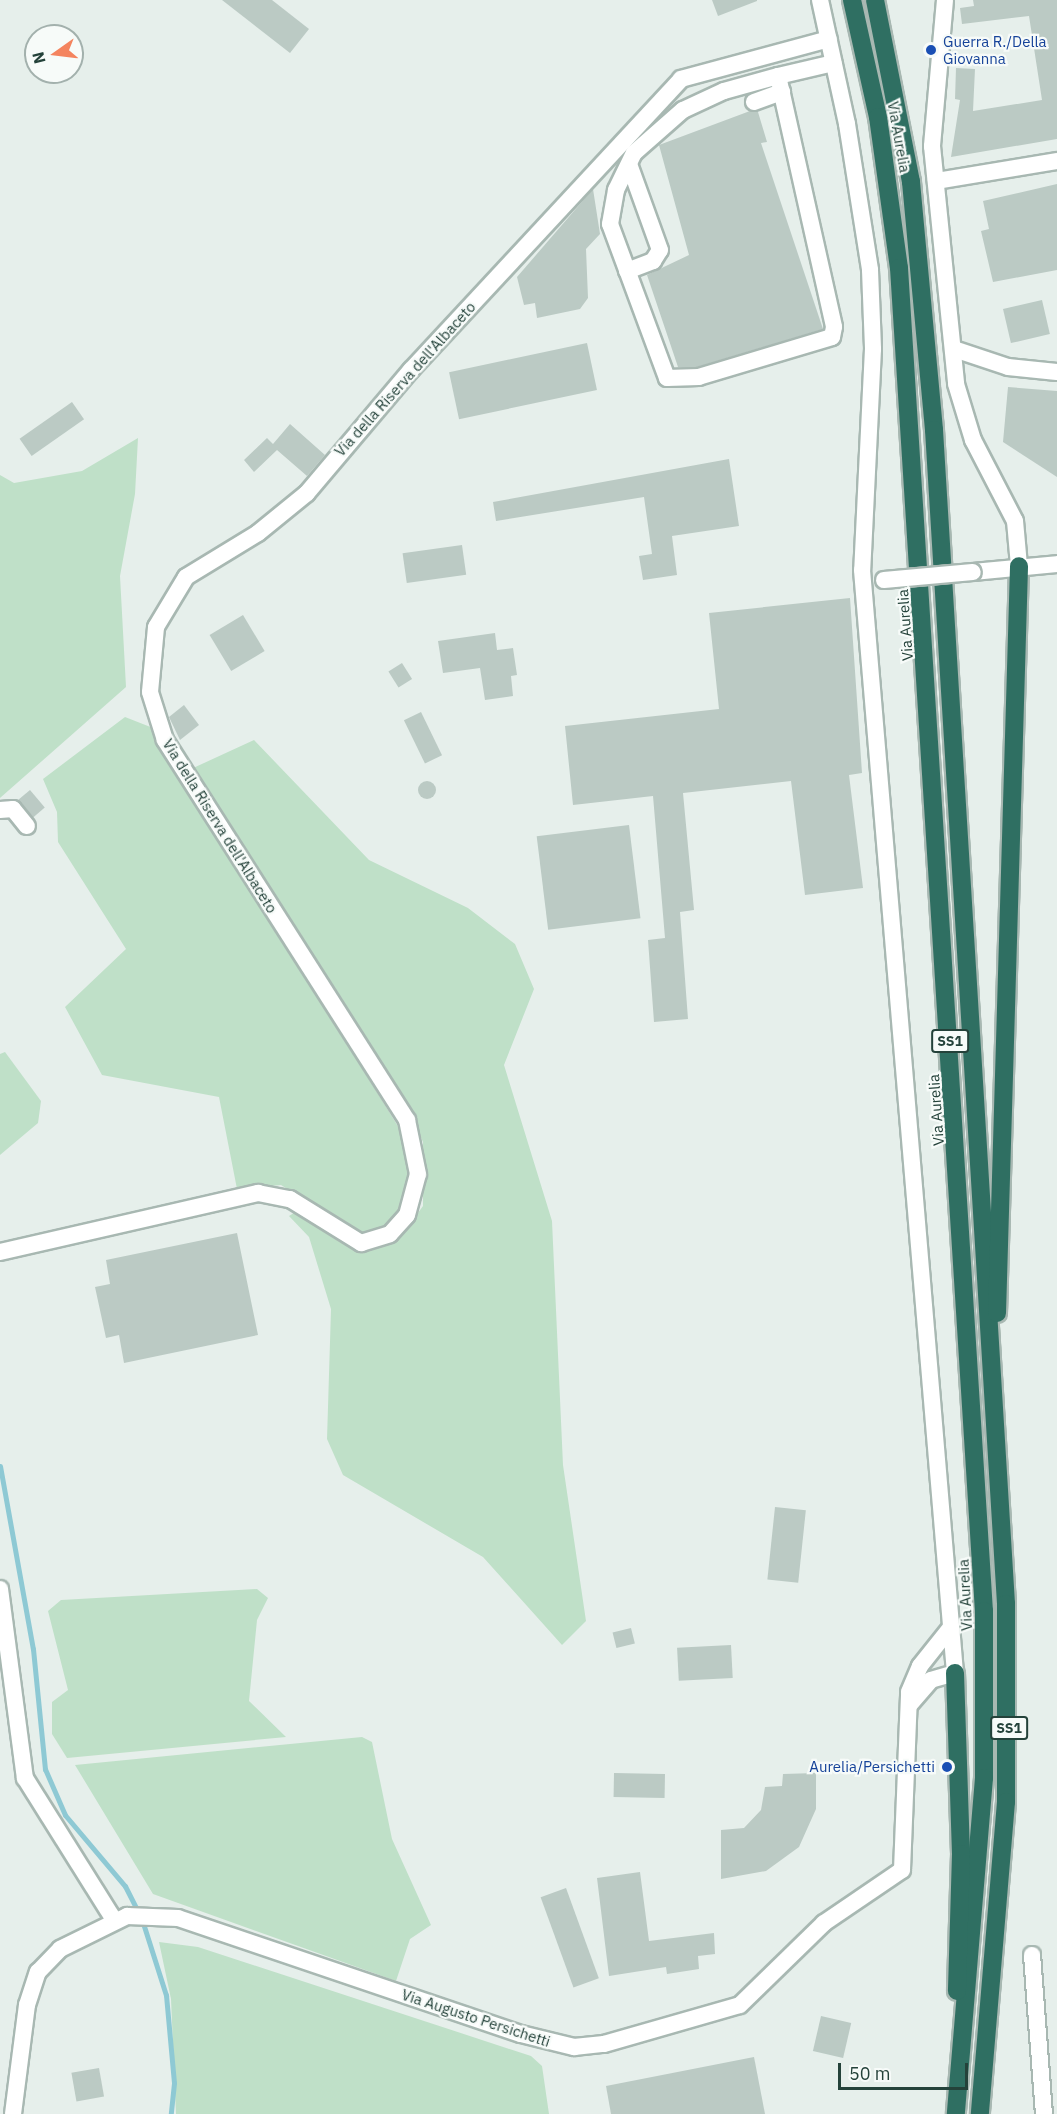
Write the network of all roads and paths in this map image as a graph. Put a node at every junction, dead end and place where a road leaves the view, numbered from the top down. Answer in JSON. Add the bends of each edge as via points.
{"nodes":[{"id":1,"x":820,"y":0,"type":"edge"},
{"id":2,"x":852,"y":0,"type":"edge"},
{"id":3,"x":875,"y":0,"type":"edge"},
{"id":4,"x":945,"y":0,"type":"edge"},
{"id":5,"x":829,"y":39,"type":"junction"},
{"id":6,"x":834,"y":63,"type":"junction"},
{"id":7,"x":780,"y":84,"type":"junction"},
{"id":8,"x":754,"y":102,"type":"dead end"},
{"id":9,"x":1057,"y":161,"type":"edge"},
{"id":10,"x":629,"y":164,"type":"junction"},
{"id":11,"x":936,"y":181,"type":"junction"},
{"id":12,"x":627,"y":271,"type":"junction"},
{"id":13,"x":954,"y":349,"type":"junction"},
{"id":14,"x":1057,"y":372,"type":"edge"},
{"id":15,"x":1057,"y":564,"type":"edge"},
{"id":16,"x":1019,"y":566,"type":"junction"},
{"id":17,"x":863,"y":582,"type":"junction"},
{"id":18,"x":0,"y":810,"type":"edge"},
{"id":19,"x":27,"y":826,"type":"dead end"},
{"id":20,"x":0,"y":1252,"type":"edge"},
{"id":21,"x":991,"y":1341,"type":"junction"},
{"id":22,"x":0,"y":1589,"type":"edge"},
{"id":23,"x":951,"y":1627,"type":"junction"},
{"id":24,"x":955,"y":1673,"type":"junction"},
{"id":25,"x":909,"y":1705,"type":"junction"},
{"id":26,"x":120,"y":1918,"type":"junction"},
{"id":27,"x":1032,"y":1955,"type":"dead end"},
{"id":28,"x":959,"y":2085,"type":"junction"},
{"id":29,"x":13,"y":2114,"type":"edge"},
{"id":30,"x":956,"y":2114,"type":"edge"},
{"id":31,"x":980,"y":2114,"type":"edge"},
{"id":32,"x":1044,"y":2114,"type":"edge"}],
"edges":[{"from":1,"to":5,"type":"street","name":"Via Aurelia"},
{"from":2,"to":28,"type":"highway","name":"Via Aurelia","number":"SS1","via":[[878,117],[899,267],[982,1575],[984,1768]]},
{"from":3,"to":21,"type":"highway","name":"Via Aurelia","number":"SS1","via":[[911,182],[933,419]]},
{"from":4,"to":11,"type":"street","via":[[932,146]]},
{"from":5,"to":6,"type":"street","name":"Via Aurelia"},
{"from":5,"to":20,"type":"street","name":"Via della Riserva dell'Albaceto","via":[[681,79],[411,370],[307,493],[258,533],[186,577],[156,627],[150,685],[161,733],[407,1120],[418,1174],[407,1215],[384,1237],[361,1243],[286,1197],[258,1193]]},
{"from":6,"to":7,"type":"street"},
{"from":6,"to":17,"type":"street","name":"Via Aurelia","via":[[862,211],[872,298]]},
{"from":7,"to":8,"type":"street"},
{"from":7,"to":10,"type":"street","via":[[683,110]]},
{"from":7,"to":12,"type":"street","via":[[834,327],[827,342],[699,377],[667,378]]},
{"from":9,"to":11,"type":"street"},
{"from":10,"to":12,"type":"street","via":[[616,190],[610,224]]},
{"from":10,"to":12,"type":"street","via":[[660,250],[652,261]]},
{"from":11,"to":13,"type":"street","via":[[945,233]]},
{"from":13,"to":14,"type":"street","via":[[1008,367]]},
{"from":13,"to":16,"type":"street","via":[[960,404],[1015,521]]},
{"from":15,"to":16,"type":"street"},
{"from":16,"to":17,"type":"street","bridge":true},
{"from":16,"to":21,"type":"highway","via":[[999,1103],[1001,1275]]},
{"from":17,"to":23,"type":"street","name":"Via Aurelia"},
{"from":18,"to":19,"type":"street","via":[[13,809]]},
{"from":21,"to":31,"type":"highway","name":"Via Aurelia","number":"SS1","via":[[1009,1714]]},
{"from":22,"to":26,"type":"street","via":[[25,1778]]},
{"from":23,"to":24,"type":"street","name":"Via Aurelia"},
{"from":23,"to":25,"type":"street","name":"Via Augusto Persichetti","via":[[916,1672]]},
{"from":24,"to":25,"type":"street","via":[[931,1680]]},
{"from":24,"to":28,"type":"highway","via":[[961,1810]]},
{"from":25,"to":26,"type":"street","name":"Via Augusto Persichetti","via":[[902,1870],[824,1923],[748,2000],[725,2012],[604,2044],[563,2045],[178,1918],[149,1914]]},
{"from":26,"to":29,"type":"street","name":"Via Augusto Persichetti","via":[[60,1949],[38,1972],[27,2005]]},
{"from":27,"to":32,"type":"street"},
{"from":28,"to":30,"type":"highway","name":"Via Aurelia","number":"SS1"}]}
